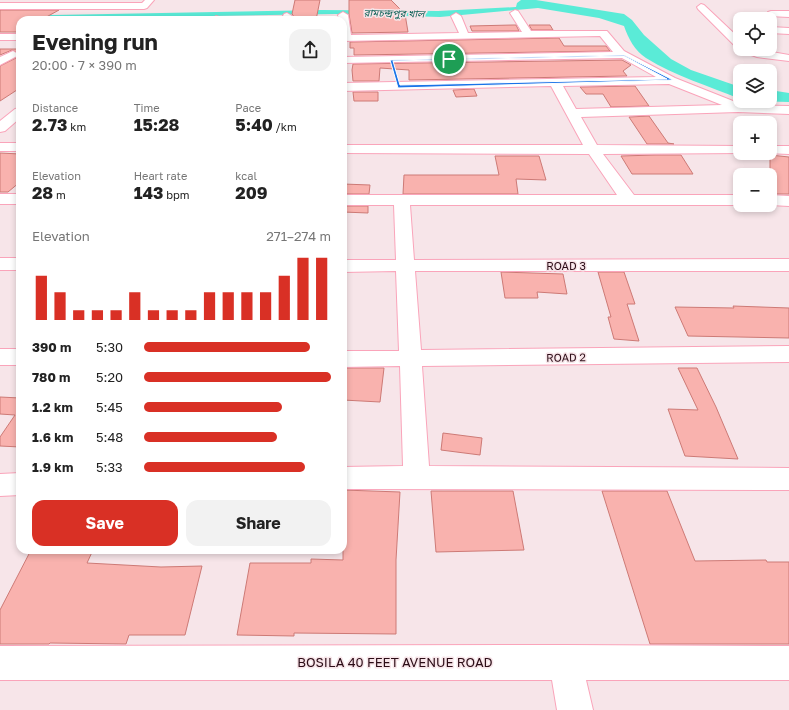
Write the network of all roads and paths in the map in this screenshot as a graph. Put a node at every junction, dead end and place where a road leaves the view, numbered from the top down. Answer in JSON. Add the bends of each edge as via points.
{"nodes":[{"id":1,"x":147,"y":3,"type":"edge"},
{"id":2,"x":0,"y":6,"type":"edge"},
{"id":3,"x":701,"y":7,"type":"dead end"},
{"id":4,"x":515,"y":13,"type":"dead end"},
{"id":5,"x":777,"y":14,"type":"edge"},
{"id":6,"x":789,"y":14,"type":"edge"},
{"id":7,"x":456,"y":16,"type":"dead end"},
{"id":8,"x":777,"y":30,"type":"edge"},
{"id":9,"x":789,"y":31,"type":"edge"},
{"id":10,"x":528,"y":34,"type":"junction"},
{"id":11,"x":465,"y":36,"type":"junction"},
{"id":12,"x":0,"y":37,"type":"edge"},
{"id":13,"x":16,"y":37,"type":"edge"},
{"id":14,"x":385,"y":37,"type":"junction"},
{"id":15,"x":347,"y":38,"type":"edge"},
{"id":16,"x":733,"y":39,"type":"edge"},
{"id":17,"x":13,"y":54,"type":"dead end"},
{"id":18,"x":624,"y":56,"type":"junction"},
{"id":19,"x":773,"y":56,"type":"edge"},
{"id":20,"x":789,"y":58,"type":"edge"},
{"id":21,"x":347,"y":60,"type":"edge"},
{"id":22,"x":391,"y":60,"type":"junction"},
{"id":23,"x":0,"y":62,"type":"edge"},
{"id":24,"x":671,"y":80,"type":"junction"},
{"id":25,"x":555,"y":83,"type":"junction"},
{"id":26,"x":398,"y":86,"type":"junction"},
{"id":27,"x":347,"y":87,"type":"edge"},
{"id":28,"x":741,"y":109,"type":"junction"},
{"id":29,"x":789,"y":110,"type":"edge"},
{"id":30,"x":573,"y":113,"type":"junction"},
{"id":31,"x":0,"y":147,"type":"edge"},
{"id":32,"x":16,"y":147,"type":"edge"},
{"id":33,"x":347,"y":149,"type":"edge"},
{"id":34,"x":593,"y":150,"type":"junction"},
{"id":35,"x":733,"y":150,"type":"edge"},
{"id":36,"x":777,"y":150,"type":"edge"},
{"id":37,"x":789,"y":150,"type":"edge"},
{"id":38,"x":0,"y":199,"type":"edge"},
{"id":39,"x":16,"y":199,"type":"edge"},
{"id":40,"x":347,"y":200,"type":"edge"},
{"id":41,"x":402,"y":200,"type":"junction"},
{"id":42,"x":628,"y":200,"type":"junction"},
{"id":43,"x":733,"y":200,"type":"edge"},
{"id":44,"x":777,"y":200,"type":"edge"},
{"id":45,"x":789,"y":201,"type":"edge"},
{"id":46,"x":0,"y":264,"type":"edge"},
{"id":47,"x":16,"y":264,"type":"edge"},
{"id":48,"x":789,"y":265,"type":"edge"},
{"id":49,"x":347,"y":266,"type":"edge"},
{"id":50,"x":406,"y":266,"type":"junction"},
{"id":51,"x":789,"y":354,"type":"edge"},
{"id":52,"x":0,"y":357,"type":"edge"},
{"id":53,"x":16,"y":357,"type":"edge"},
{"id":54,"x":347,"y":359,"type":"edge"},
{"id":55,"x":411,"y":359,"type":"junction"},
{"id":56,"x":417,"y":477,"type":"junction"},
{"id":57,"x":347,"y":478,"type":"edge"},
{"id":58,"x":789,"y":480,"type":"edge"},
{"id":59,"x":16,"y":484,"type":"edge"},
{"id":60,"x":0,"y":485,"type":"edge"},
{"id":61,"x":566,"y":662,"type":"junction"},
{"id":62,"x":0,"y":663,"type":"edge"},
{"id":63,"x":789,"y":663,"type":"edge"},
{"id":64,"x":575,"y":710,"type":"edge"}],
"edges":[{"from":1,"to":2,"type":"street"},
{"from":3,"to":16,"type":"street"},
{"from":4,"to":10,"type":"street"},
{"from":5,"to":6,"type":"street"},
{"from":7,"to":11,"type":"street"},
{"from":8,"to":9,"type":"street"},
{"from":10,"to":11,"type":"street"},
{"from":10,"to":18,"type":"street","via":[[603,33]]},
{"from":11,"to":14,"type":"street"},
{"from":12,"to":13,"type":"street"},
{"from":14,"to":15,"type":"street"},
{"from":14,"to":22,"type":"street"},
{"from":17,"to":23,"type":"street"},
{"from":18,"to":22,"type":"street"},
{"from":18,"to":24,"type":"street"},
{"from":19,"to":20,"type":"street"},
{"from":21,"to":22,"type":"street"},
{"from":22,"to":26,"type":"street"},
{"from":24,"to":25,"type":"street"},
{"from":24,"to":28,"type":"street"},
{"from":25,"to":26,"type":"street"},
{"from":25,"to":30,"type":"street"},
{"from":26,"to":27,"type":"street"},
{"from":28,"to":29,"type":"street"},
{"from":28,"to":30,"type":"street"},
{"from":30,"to":34,"type":"street"},
{"from":31,"to":32,"type":"street"},
{"from":33,"to":34,"type":"street"},
{"from":34,"to":35,"type":"street"},
{"from":34,"to":42,"type":"street"},
{"from":36,"to":37,"type":"street"},
{"from":38,"to":39,"type":"street"},
{"from":40,"to":41,"type":"street"},
{"from":41,"to":42,"type":"street"},
{"from":41,"to":50,"type":"street"},
{"from":42,"to":43,"type":"street"},
{"from":44,"to":45,"type":"street"},
{"from":46,"to":47,"type":"street"},
{"from":48,"to":50,"type":"street","name":"ROAD 3"},
{"from":49,"to":50,"type":"street","name":"ROAD 3"},
{"from":50,"to":55,"type":"street"},
{"from":51,"to":55,"type":"street","name":"ROAD 2"},
{"from":52,"to":53,"type":"street"},
{"from":54,"to":55,"type":"street","name":"ROAD 2"},
{"from":55,"to":56,"type":"street"},
{"from":56,"to":57,"type":"street"},
{"from":56,"to":58,"type":"street"},
{"from":59,"to":60,"type":"street"},
{"from":61,"to":62,"type":"street","name":"BOSILA 40 FEET AVENUE ROAD"},
{"from":61,"to":63,"type":"street","name":"BOSILA 40 FEET AVENUE ROAD"},
{"from":61,"to":64,"type":"street"}]}
